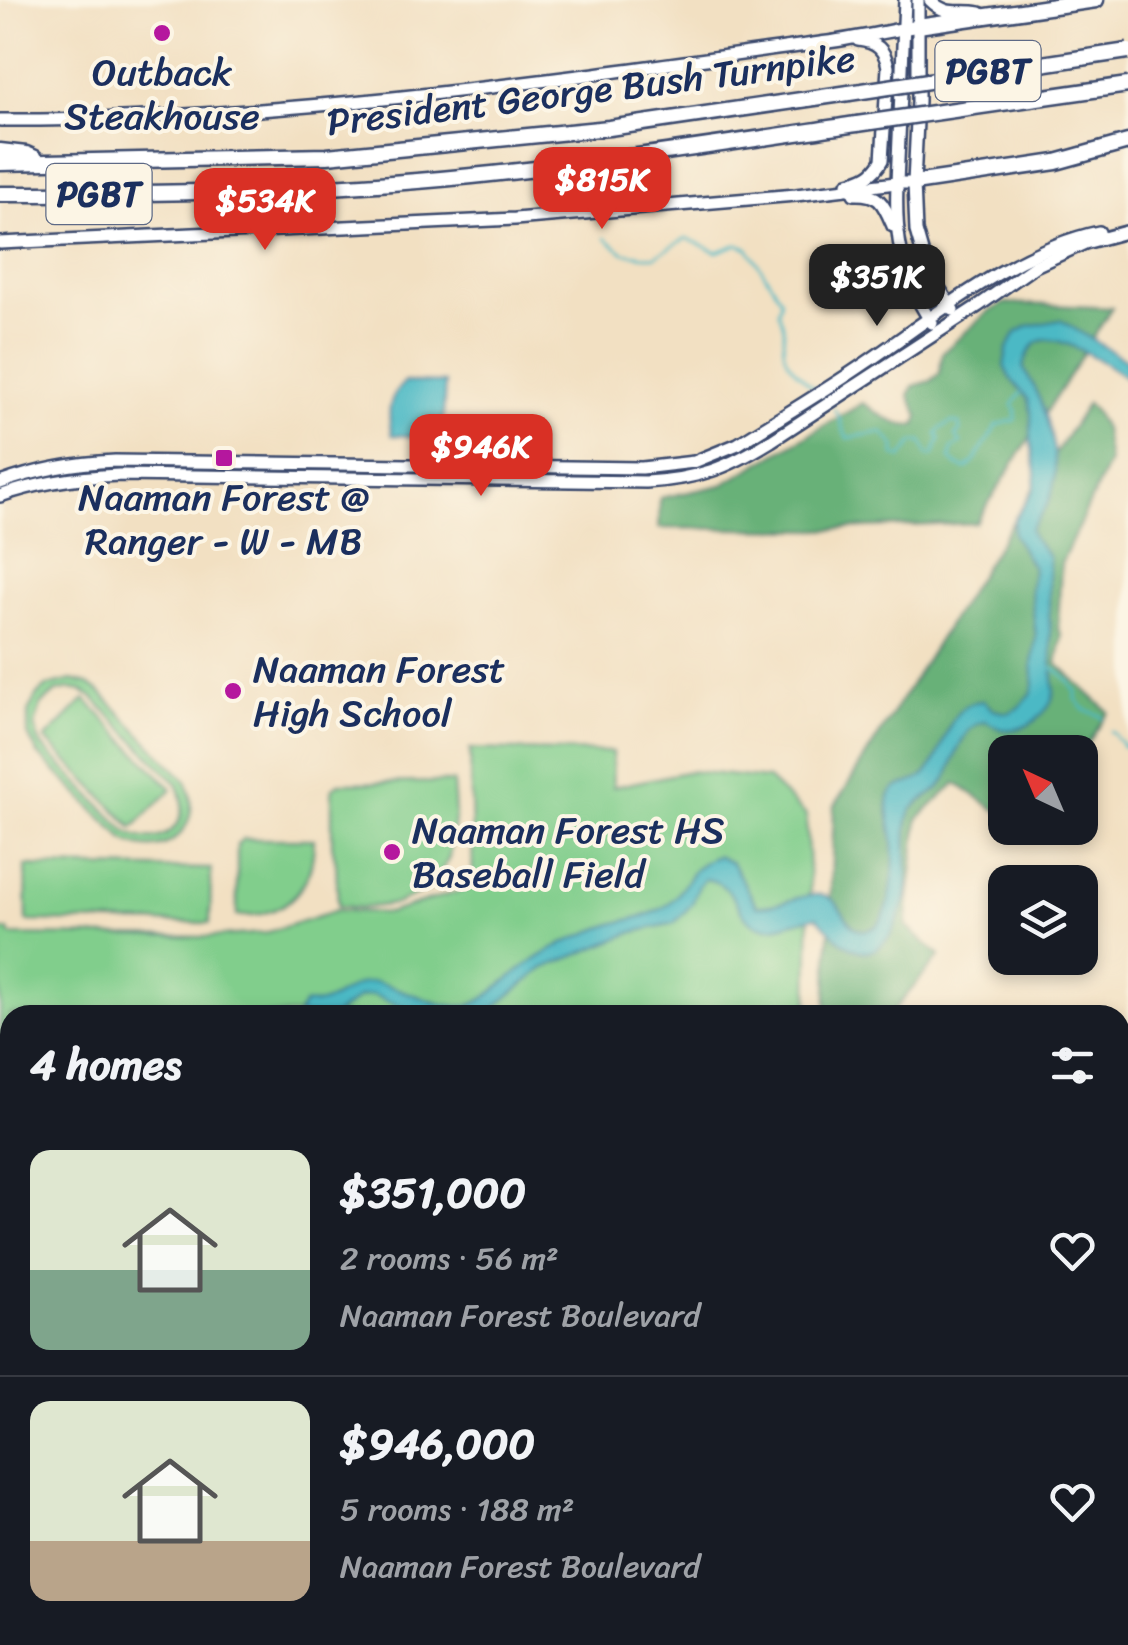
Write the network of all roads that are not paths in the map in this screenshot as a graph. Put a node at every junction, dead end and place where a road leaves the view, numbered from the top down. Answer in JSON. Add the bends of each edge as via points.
{"nodes":[{"id":1,"x":905,"y":0,"type":"edge"},
{"id":2,"x":918,"y":0,"type":"edge"},
{"id":3,"x":930,"y":0,"type":"edge"},
{"id":4,"x":1096,"y":0,"type":"edge"},
{"id":5,"x":988,"y":16,"type":"junction"},
{"id":6,"x":911,"y":27,"type":"junction"},
{"id":7,"x":831,"y":42,"type":"junction"},
{"id":8,"x":1128,"y":51,"type":"edge"},
{"id":9,"x":1128,"y":85,"type":"edge"},
{"id":10,"x":0,"y":120,"type":"edge"},
{"id":11,"x":1128,"y":142,"type":"edge"},
{"id":12,"x":0,"y":151,"type":"edge"},
{"id":13,"x":0,"y":163,"type":"edge"},
{"id":14,"x":50,"y":164,"type":"junction"},
{"id":15,"x":896,"y":182,"type":"junction"},
{"id":16,"x":914,"y":183,"type":"junction"},
{"id":17,"x":0,"y":194,"type":"edge"},
{"id":18,"x":796,"y":195,"type":"junction"},
{"id":19,"x":1127,"y":232,"type":"edge"},
{"id":20,"x":897,"y":236,"type":"junction"},
{"id":21,"x":0,"y":243,"type":"edge"},
{"id":22,"x":950,"y":305,"type":"junction"},
{"id":23,"x":958,"y":318,"type":"junction"},
{"id":24,"x":929,"y":319,"type":"junction"},
{"id":25,"x":937,"y":331,"type":"junction"},
{"id":26,"x":852,"y":379,"type":"junction"},
{"id":27,"x":789,"y":421,"type":"junction"},
{"id":28,"x":738,"y":444,"type":"junction"},
{"id":29,"x":745,"y":457,"type":"junction"},
{"id":30,"x":145,"y":469,"type":"junction"},
{"id":31,"x":0,"y":483,"type":"edge"},
{"id":32,"x":0,"y":496,"type":"edge"}],
"edges":[{"from":1,"to":6,"type":"main road"},
{"from":2,"to":6,"type":"main road"},
{"from":3,"to":5,"type":"main road","via":[[941,10]]},
{"from":4,"to":5,"type":"highway"},
{"from":5,"to":6,"type":"highway"},
{"from":6,"to":7,"type":"main road"},
{"from":6,"to":15,"type":"main road"},
{"from":6,"to":16,"type":"main road","via":[[918,101]]},
{"from":7,"to":10,"type":"main road","via":[[402,98]]},
{"from":7,"to":18,"type":"main road","via":[[870,42],[886,56],[882,160],[867,177]]},
{"from":8,"to":14,"type":"highway","name":"President George Bush Turnpike","number":"PGBT","bridge":true,"via":[[608,128],[328,156]]},
{"from":9,"to":17,"type":"highway","name":"President George Bush Turnpike","number":"PGBT","bridge":true,"via":[[578,164],[402,182]]},
{"from":11,"to":16,"type":"highway","via":[[1056,162]]},
{"from":12,"to":14,"type":"highway"},
{"from":13,"to":14,"type":"highway","name":"President George Bush Turnpike","number":"PGBT"},
{"from":15,"to":16,"type":"main road"},
{"from":15,"to":18,"type":"main road"},
{"from":15,"to":20,"type":"main road"},
{"from":16,"to":22,"type":"main road","via":[[922,256]]},
{"from":18,"to":20,"type":"main road","via":[[878,198]]},
{"from":18,"to":21,"type":"main road","via":[[515,219]]},
{"from":19,"to":22,"type":"main road","via":[[1099,232],[1053,246]]},
{"from":19,"to":23,"type":"main road","via":[[1050,258]]},
{"from":20,"to":24,"type":"main road"},
{"from":22,"to":23,"type":"main road"},
{"from":22,"to":24,"type":"main road"},
{"from":23,"to":25,"type":"main road"},
{"from":24,"to":25,"type":"main road"},
{"from":24,"to":26,"type":"main road"},
{"from":25,"to":26,"type":"main road"},
{"from":26,"to":27,"type":"main road"},
{"from":27,"to":28,"type":"main road"},
{"from":27,"to":29,"type":"main road"},
{"from":28,"to":29,"type":"main road"},
{"from":28,"to":30,"type":"main road","via":[[694,462],[642,468]]},
{"from":29,"to":30,"type":"main road","via":[[700,476],[646,482]]},
{"from":30,"to":31,"type":"main road","via":[[65,465]]},
{"from":30,"to":32,"type":"main road","via":[[65,478]]}]}
